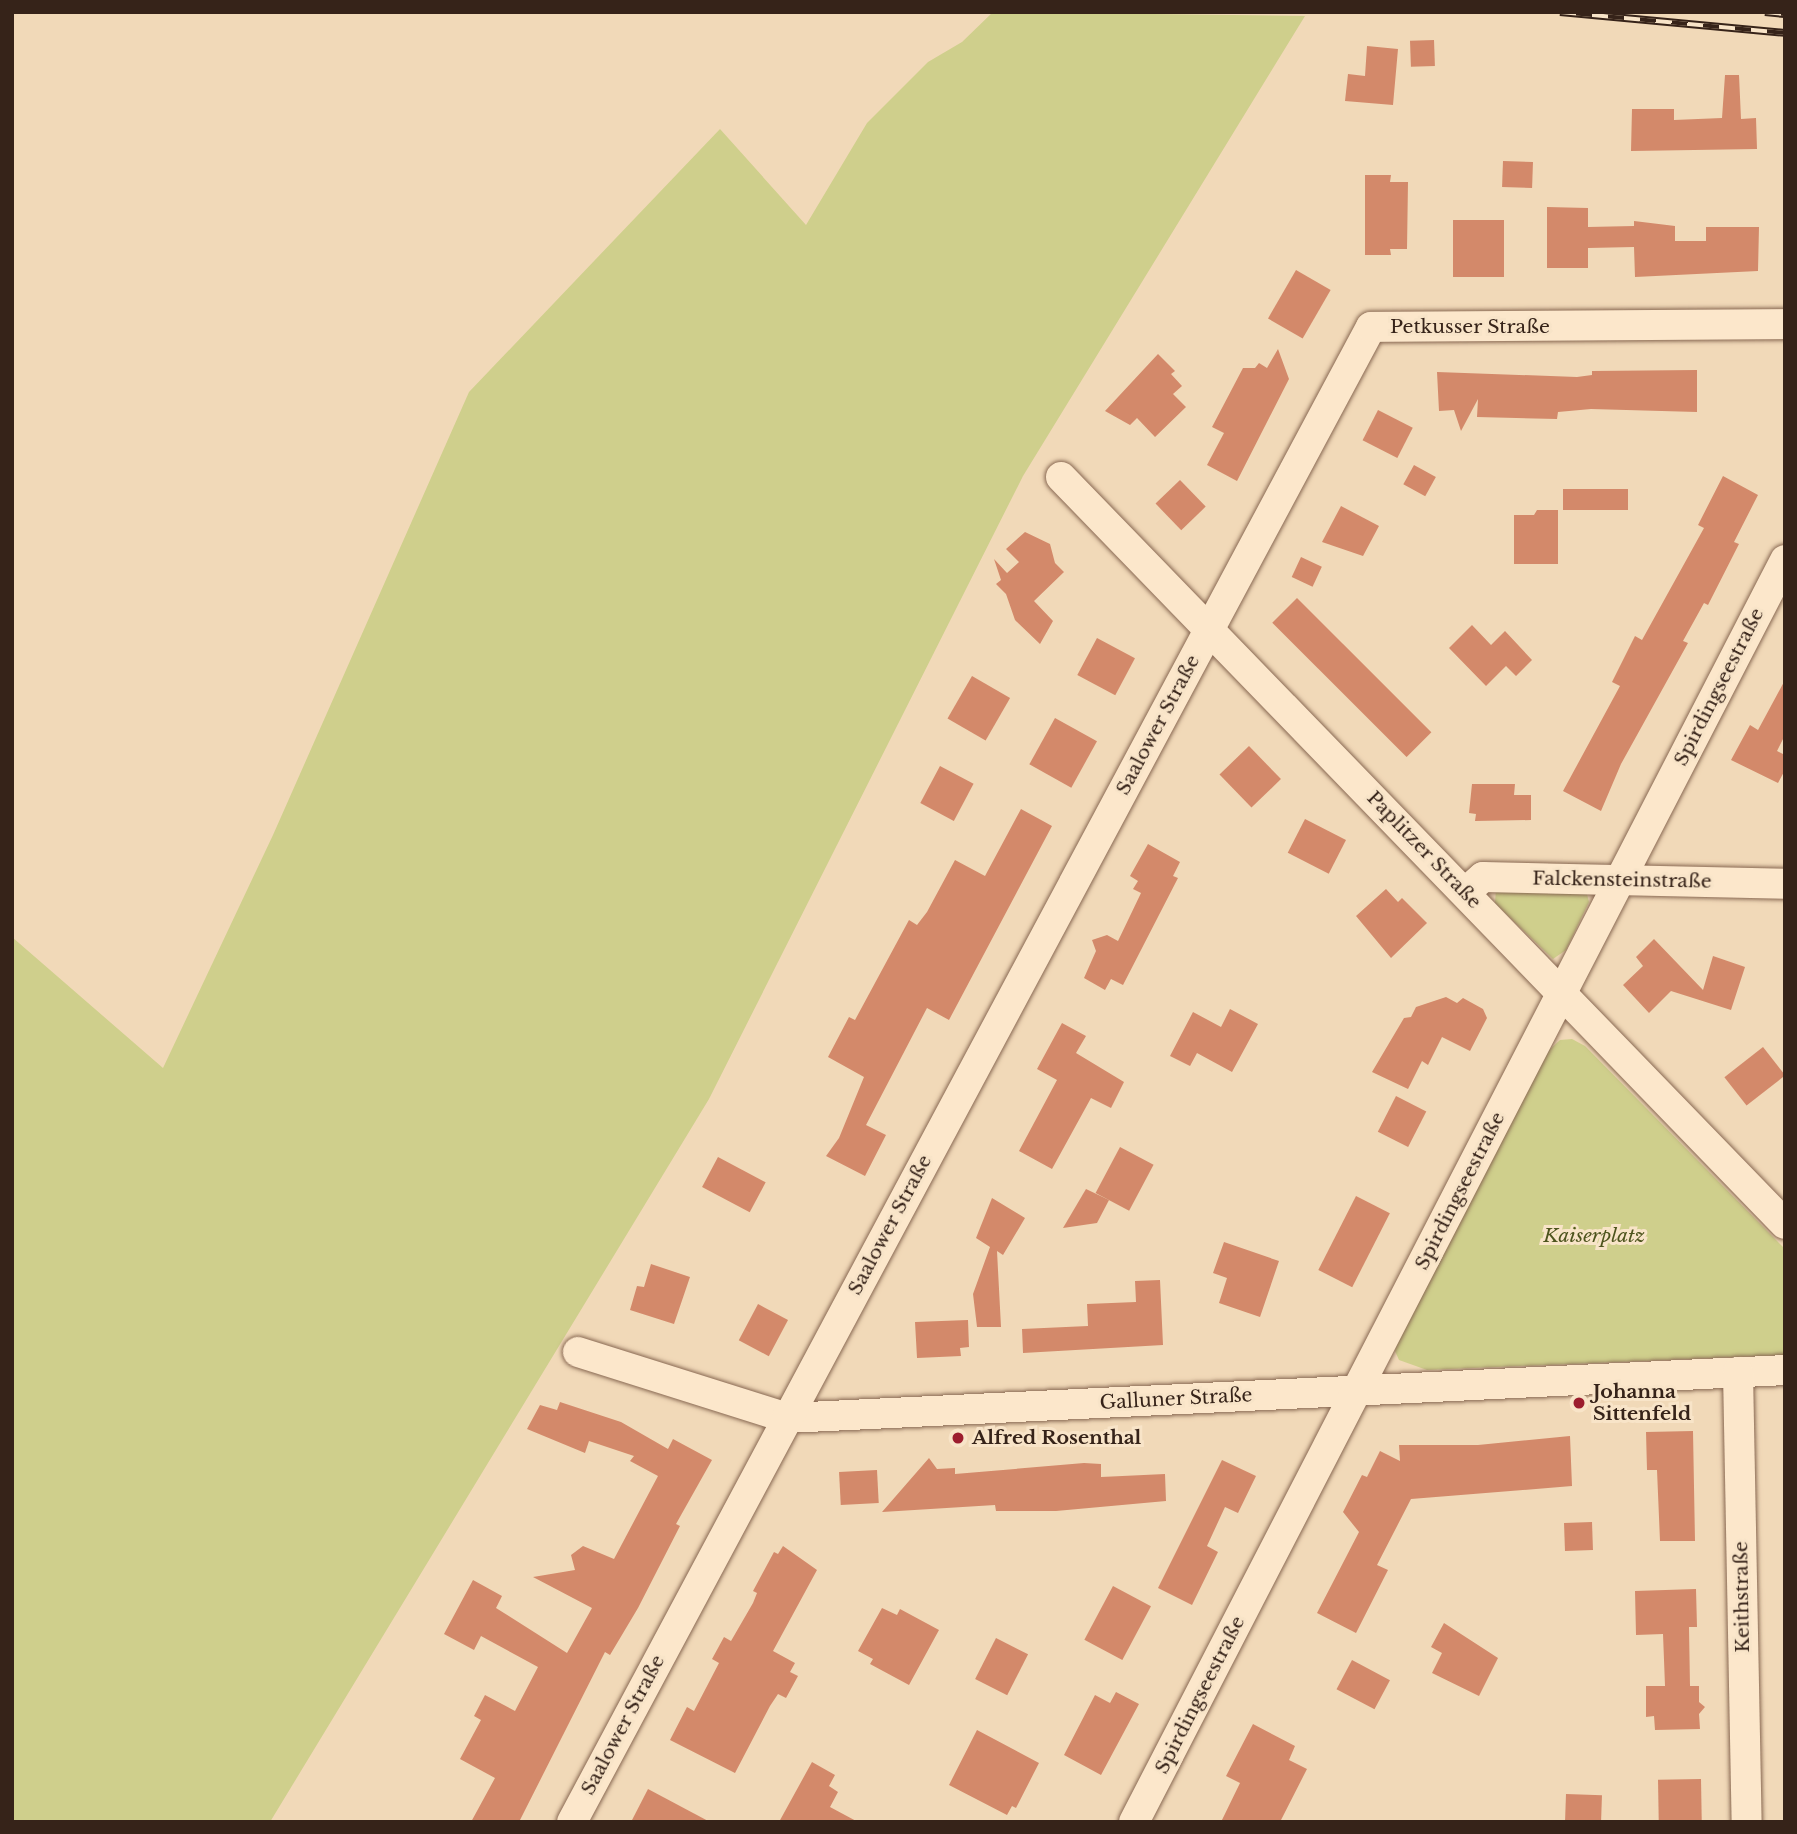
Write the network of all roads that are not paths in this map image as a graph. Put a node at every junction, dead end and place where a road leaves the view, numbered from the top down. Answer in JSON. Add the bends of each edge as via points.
{"nodes":[{"id":1,"x":1785,"y":324,"type":"edge"},
{"id":2,"x":1061,"y":477,"type":"dead end"},
{"id":3,"x":1785,"y":560,"type":"edge"},
{"id":4,"x":1210,"y":629,"type":"junction"},
{"id":5,"x":1620,"y":879,"type":"junction"},
{"id":6,"x":1785,"y":884,"type":"edge"},
{"id":7,"x":1465,"y":892,"type":"junction"},
{"id":8,"x":1561,"y":995,"type":"junction"},
{"id":9,"x":1785,"y":1224,"type":"edge"},
{"id":10,"x":578,"y":1352,"type":"dead end"},
{"id":11,"x":1785,"y":1370,"type":"edge"},
{"id":12,"x":1738,"y":1372,"type":"junction"},
{"id":13,"x":1357,"y":1389,"type":"junction"},
{"id":14,"x":787,"y":1418,"type":"junction"},
{"id":15,"x":572,"y":1822,"type":"edge"},
{"id":16,"x":1134,"y":1822,"type":"edge"},
{"id":17,"x":1747,"y":1822,"type":"edge"}],
"edges":[{"from":1,"to":4,"type":"street","name":"Petkusser Straße","via":[[1371,327]]},
{"from":2,"to":4,"type":"street","name":"Paplitzer Straße"},
{"from":3,"to":5,"type":"street","name":"Spirdingseestraße"},
{"from":4,"to":7,"type":"street","name":"Paplitzer Straße"},
{"from":4,"to":14,"type":"street","name":"Saalower Straße"},
{"from":5,"to":6,"type":"street","name":"Falckensteinstraße"},
{"from":5,"to":7,"type":"street","name":"Falckensteinstraße","via":[[1483,877]]},
{"from":5,"to":8,"type":"street","name":"Spirdingseestraße"},
{"from":7,"to":8,"type":"street","name":"Paplitzer Straße"},
{"from":8,"to":9,"type":"street","name":"Paplitzer Straße"},
{"from":8,"to":13,"type":"street","name":"Spirdingseestraße"},
{"from":10,"to":14,"type":"street","name":"Galluner Straße"},
{"from":11,"to":12,"type":"street","name":"Galluner Straße"},
{"from":12,"to":13,"type":"street","name":"Galluner Straße"},
{"from":12,"to":17,"type":"street","name":"Keithstraße"},
{"from":13,"to":14,"type":"street","name":"Galluner Straße"},
{"from":13,"to":16,"type":"street","name":"Spirdingseestraße"},
{"from":14,"to":15,"type":"street","name":"Saalower Straße"}]}
